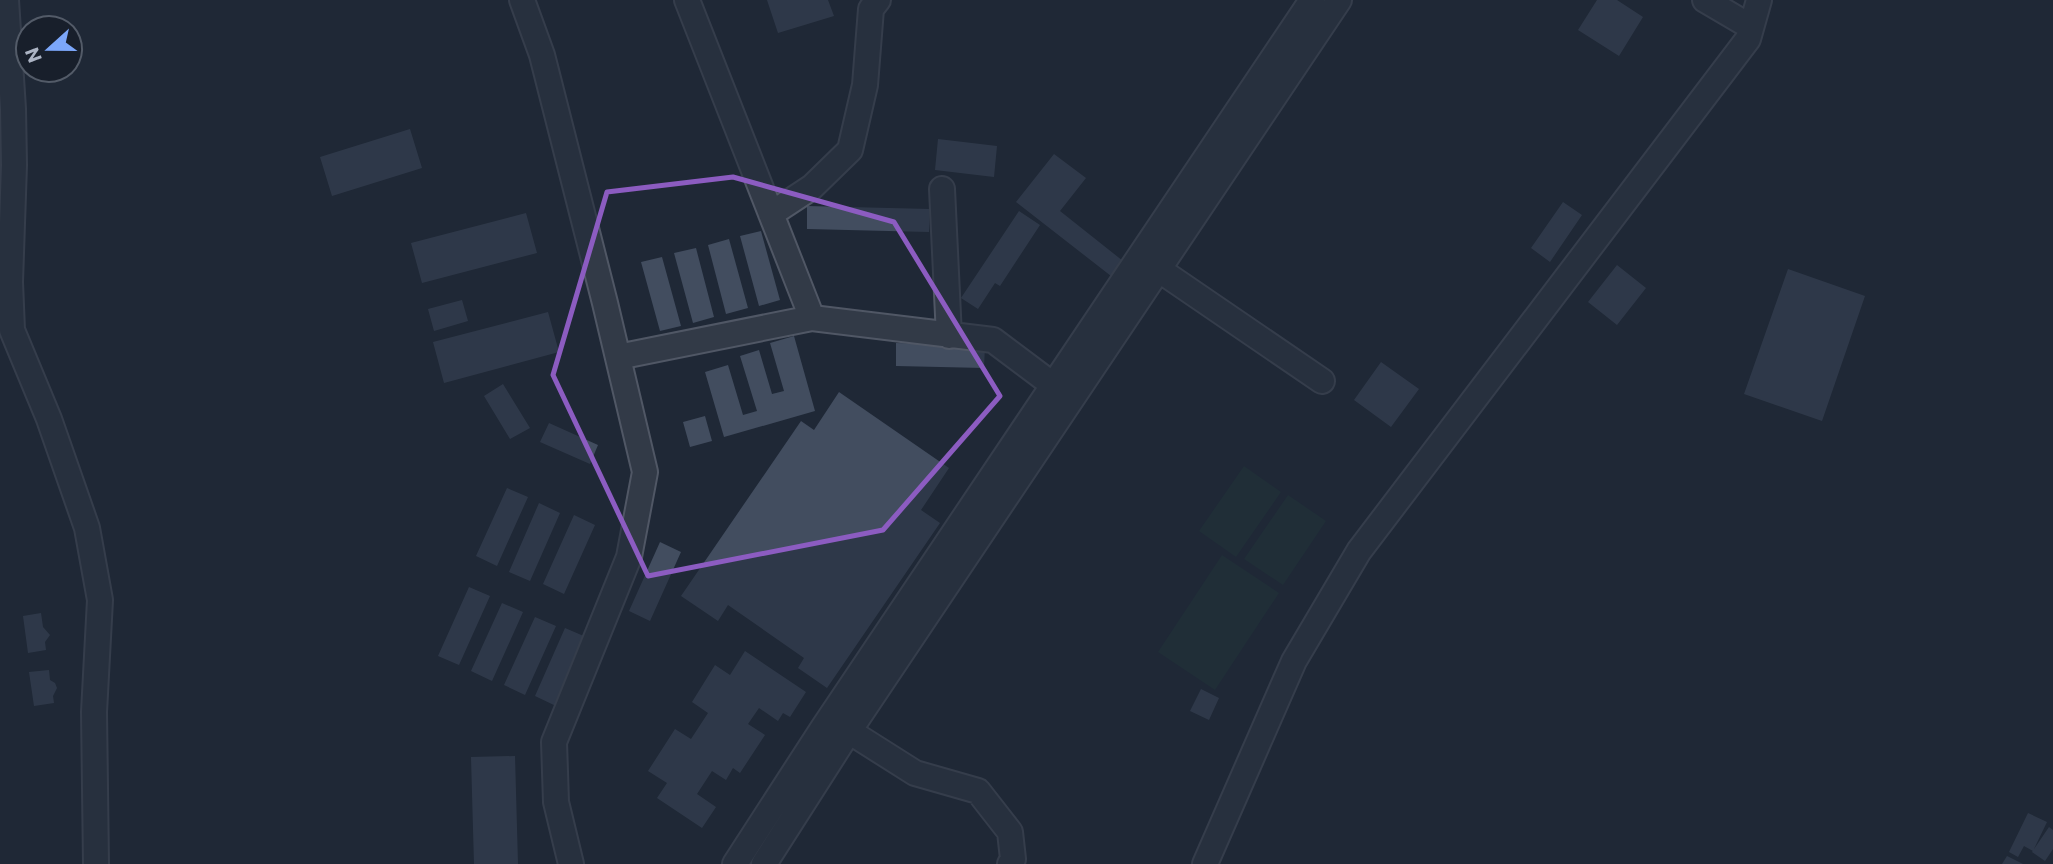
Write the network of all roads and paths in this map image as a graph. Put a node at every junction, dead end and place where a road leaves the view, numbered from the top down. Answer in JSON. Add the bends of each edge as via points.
{"nodes":[{"id":1,"x":6,"y":0,"type":"edge"},
{"id":2,"x":522,"y":0,"type":"edge"},
{"id":3,"x":687,"y":0,"type":"edge"},
{"id":4,"x":877,"y":0,"type":"edge"},
{"id":5,"x":1312,"y":0,"type":"edge"},
{"id":6,"x":1339,"y":0,"type":"edge"},
{"id":7,"x":1705,"y":0,"type":"edge"},
{"id":8,"x":1759,"y":0,"type":"edge"},
{"id":9,"x":1751,"y":27,"type":"junction"},
{"id":10,"x":942,"y":190,"type":"dead end"},
{"id":11,"x":771,"y":214,"type":"junction"},
{"id":12,"x":1158,"y":269,"type":"junction"},
{"id":13,"x":812,"y":318,"type":"junction"},
{"id":14,"x":949,"y":336,"type":"junction"},
{"id":15,"x":618,"y":356,"type":"junction"},
{"id":16,"x":1322,"y":381,"type":"dead end"},
{"id":17,"x":1053,"y":385,"type":"junction"},
{"id":18,"x":839,"y":725,"type":"junction"},
{"id":19,"x":96,"y":864,"type":"edge"},
{"id":20,"x":571,"y":864,"type":"edge"},
{"id":21,"x":735,"y":864,"type":"edge"},
{"id":22,"x":764,"y":864,"type":"edge"},
{"id":23,"x":1010,"y":864,"type":"edge"},
{"id":24,"x":1205,"y":864,"type":"edge"}],
"edges":[{"from":1,"to":19,"type":"street","via":[[13,137],[12,330],[87,528],[100,600],[94,712]]},
{"from":2,"to":15,"type":"street","via":[[542,55]]},
{"from":3,"to":11,"type":"street"},
{"from":4,"to":11,"type":"street","via":[[850,150],[812,187]]},
{"from":5,"to":17,"type":"street"},
{"from":6,"to":12,"type":"street"},
{"from":7,"to":9,"type":"street"},
{"from":8,"to":9,"type":"street"},
{"from":9,"to":24,"type":"street","via":[[1748,39],[1359,551],[1294,661]]},
{"from":10,"to":14,"type":"street"},
{"from":11,"to":13,"type":"street"},
{"from":12,"to":16,"type":"street"},
{"from":12,"to":18,"type":"street"},
{"from":13,"to":14,"type":"street"},
{"from":13,"to":15,"type":"street"},
{"from":14,"to":17,"type":"street","via":[[993,340]]},
{"from":15,"to":20,"type":"street","via":[[645,472],[629,557],[554,741],[556,802]]},
{"from":17,"to":18,"type":"street"},
{"from":18,"to":21,"type":"street"},
{"from":18,"to":22,"type":"street"},
{"from":18,"to":23,"type":"street","via":[[915,773],[978,791],[1010,832]]}]}
